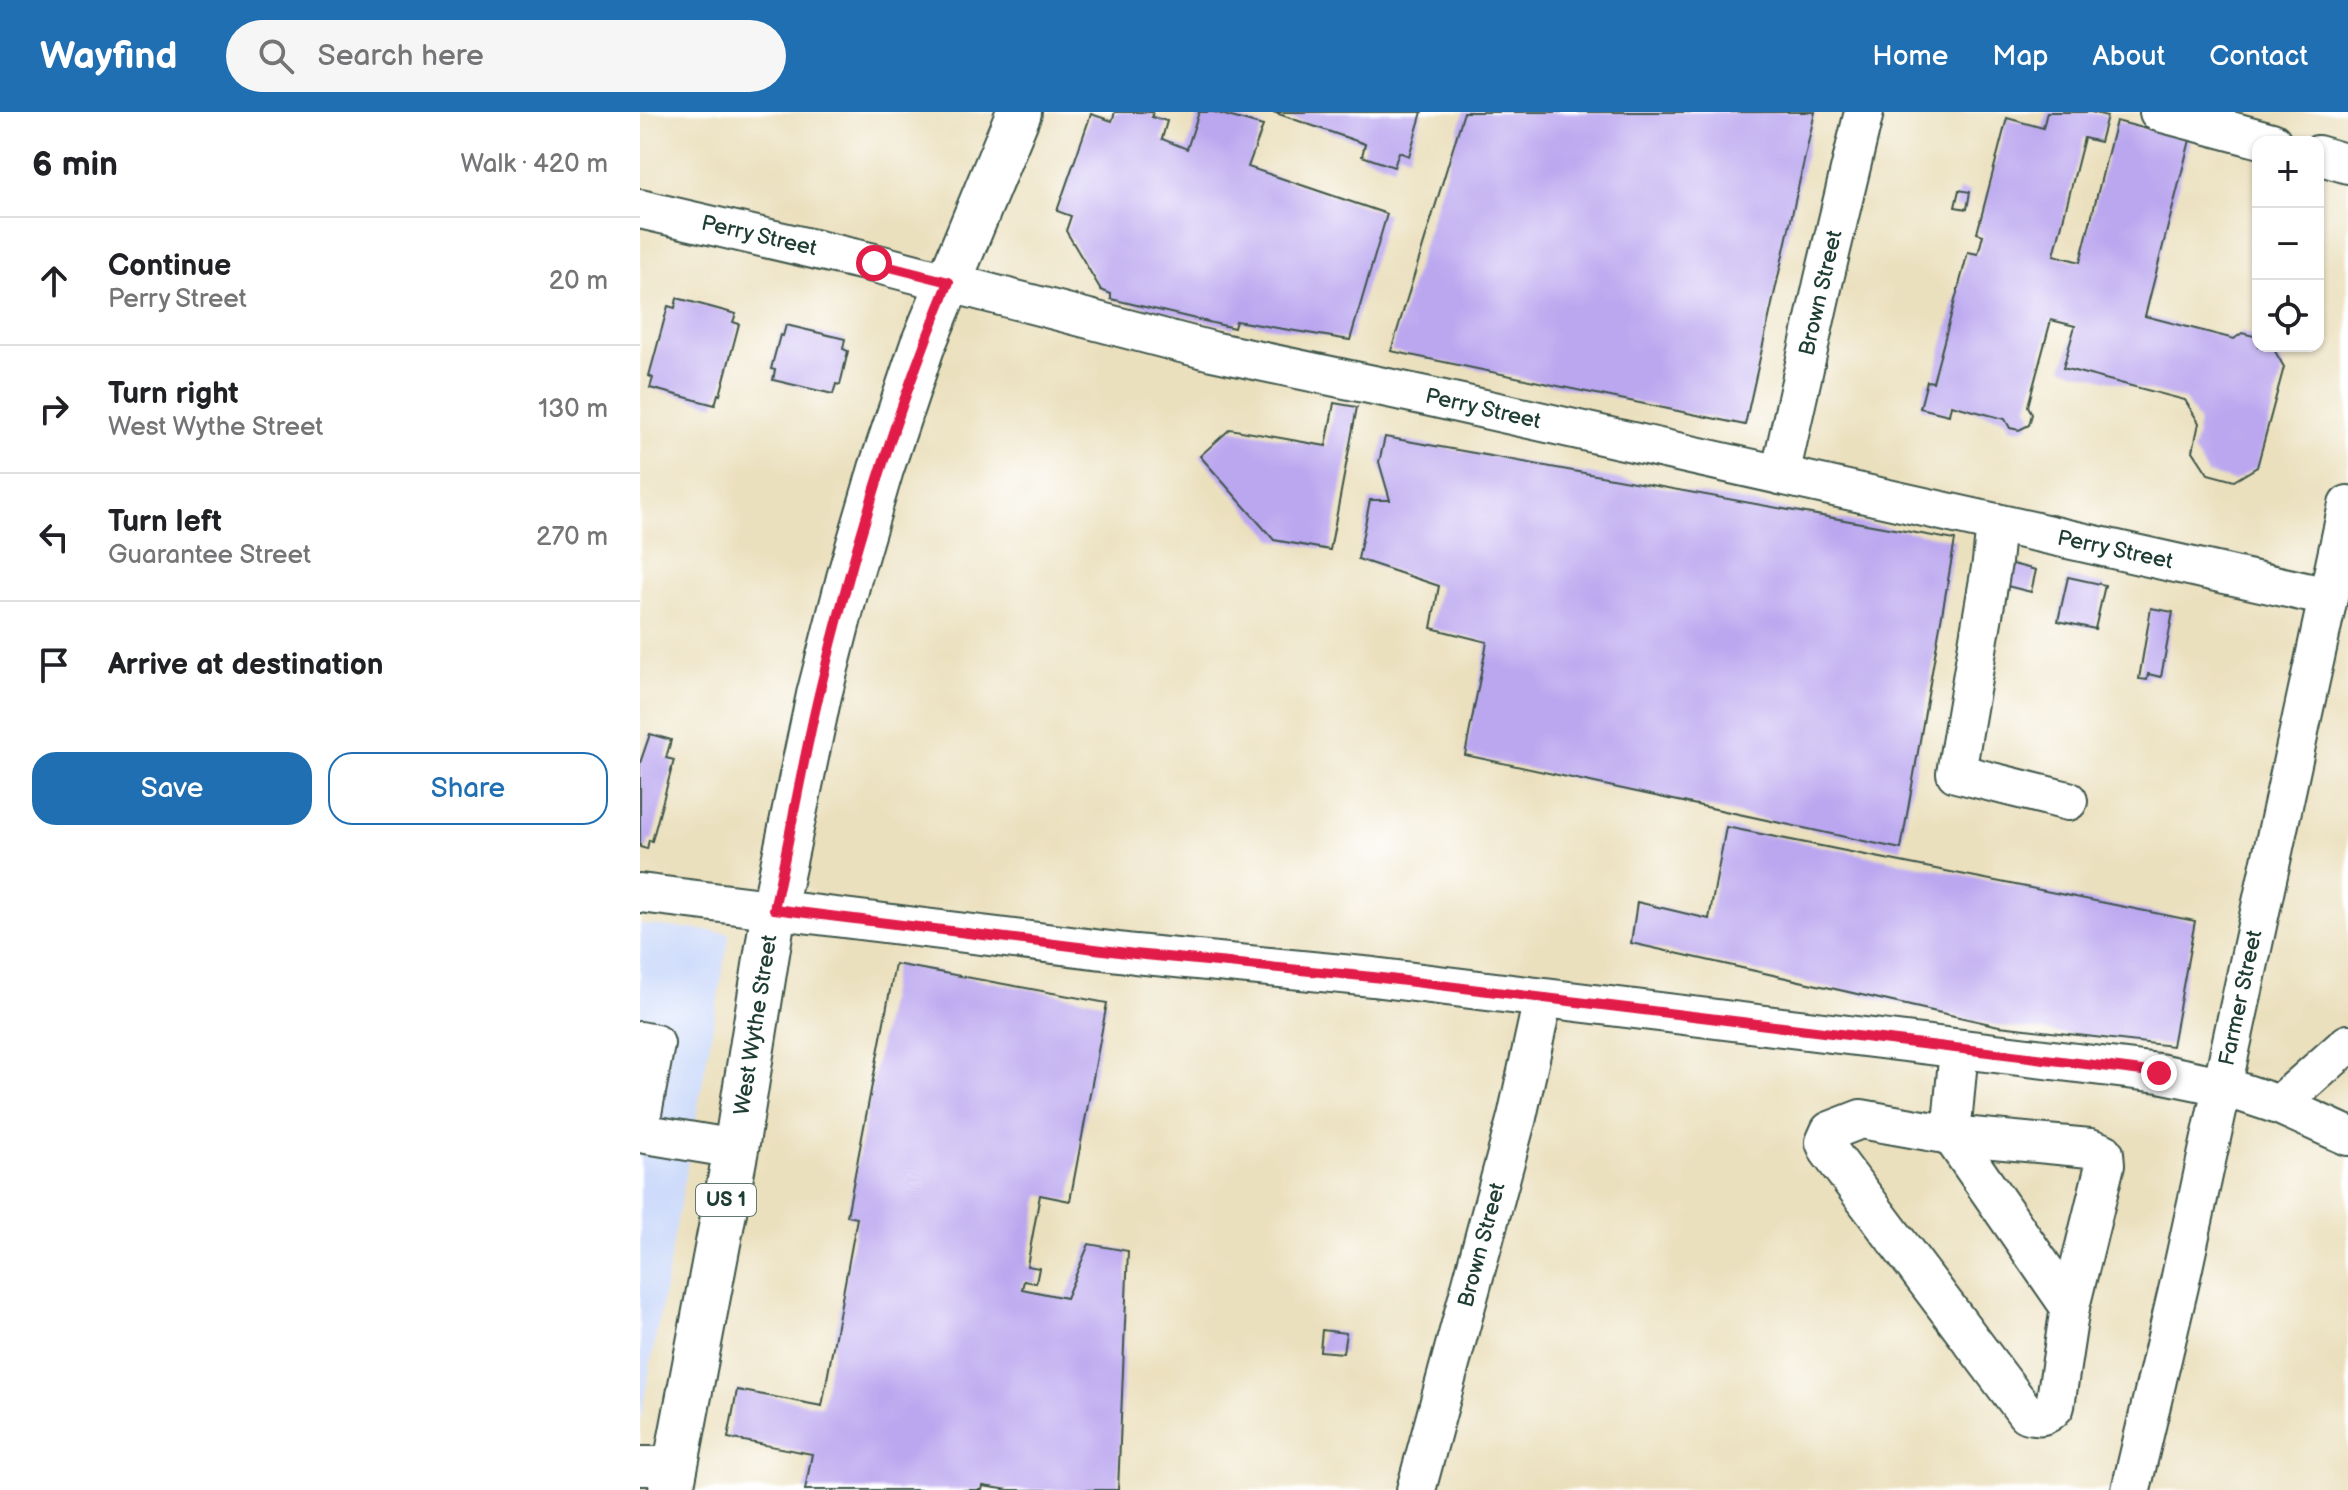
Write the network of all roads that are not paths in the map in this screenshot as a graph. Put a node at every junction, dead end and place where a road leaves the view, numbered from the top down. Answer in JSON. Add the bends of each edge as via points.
{"nodes":[{"id":1,"x":1019,"y":112,"type":"edge"},
{"id":2,"x":1864,"y":112,"type":"edge"},
{"id":3,"x":2159,"y":112,"type":"edge"},
{"id":4,"x":2252,"y":137,"type":"edge"},
{"id":5,"x":2324,"y":157,"type":"edge"},
{"id":6,"x":2348,"y":164,"type":"edge"},
{"id":7,"x":640,"y":209,"type":"edge"},
{"id":8,"x":949,"y":282,"type":"junction"},
{"id":9,"x":1780,"y":475,"type":"junction"},
{"id":10,"x":2348,"y":505,"type":"edge"},
{"id":11,"x":1996,"y":523,"type":"junction"},
{"id":12,"x":2328,"y":597,"type":"junction"},
{"id":13,"x":2068,"y":801,"type":"dead end"},
{"id":14,"x":640,"y":893,"type":"edge"},
{"id":15,"x":774,"y":909,"type":"junction"},
{"id":16,"x":1543,"y":999,"type":"junction"},
{"id":17,"x":640,"y":1041,"type":"edge"},
{"id":18,"x":2348,"y":1044,"type":"edge"},
{"id":19,"x":1959,"y":1049,"type":"junction"},
{"id":20,"x":2222,"y":1086,"type":"junction"},
{"id":21,"x":2279,"y":1105,"type":"junction"},
{"id":22,"x":640,"y":1124,"type":"edge"},
{"id":23,"x":640,"y":1133,"type":"edge"},
{"id":24,"x":1951,"y":1135,"type":"junction"},
{"id":25,"x":2348,"y":1136,"type":"edge"},
{"id":26,"x":736,"y":1149,"type":"junction"},
{"id":27,"x":2070,"y":1307,"type":"junction"},
{"id":28,"x":662,"y":1474,"type":"edge"},
{"id":29,"x":1416,"y":1490,"type":"edge"},
{"id":30,"x":2131,"y":1490,"type":"edge"}],
"edges":[{"from":1,"to":8,"type":"main road","name":"West Wythe Street","number":"US 1"},
{"from":2,"to":9,"type":"street","name":"Brown Street"},
{"from":3,"to":4,"type":"street"},
{"from":5,"to":6,"type":"street"},
{"from":7,"to":8,"type":"street","name":"Perry Street"},
{"from":8,"to":9,"type":"street","name":"Perry Street","via":[[1212,351]]},
{"from":8,"to":15,"type":"main road","name":"West Wythe Street","number":"US 1","via":[[922,347],[849,578]]},
{"from":9,"to":11,"type":"street","name":"Perry Street"},
{"from":10,"to":12,"type":"street","name":"Farmer Street"},
{"from":11,"to":12,"type":"street","name":"Perry Street"},
{"from":11,"to":13,"type":"street","via":[[1956,773]]},
{"from":12,"to":20,"type":"street","name":"Farmer Street"},
{"from":14,"to":15,"type":"street"},
{"from":15,"to":16,"type":"street"},
{"from":15,"to":26,"type":"main road","name":"West Wythe Street","number":"US 1"},
{"from":16,"to":19,"type":"street"},
{"from":16,"to":29,"type":"street","name":"Brown Street","via":[[1517,1117]]},
{"from":17,"to":22,"type":"street","via":[[655,1044]]},
{"from":18,"to":21,"type":"street"},
{"from":19,"to":20,"type":"street","via":[[2159,1073]]},
{"from":19,"to":24,"type":"street"},
{"from":20,"to":21,"type":"street"},
{"from":20,"to":30,"type":"street","name":"Farmer Street"},
{"from":21,"to":25,"type":"street"},
{"from":23,"to":26,"type":"street"},
{"from":24,"to":27,"type":"street"},
{"from":24,"to":27,"type":"street","via":[[2104,1153]]},
{"from":24,"to":27,"type":"street","via":[[1861,1119],[1830,1131],[1825,1142],[2026,1413],[2038,1417],[2055,1406]]},
{"from":26,"to":28,"type":"main road","name":"West Wythe Street","number":"US 1"}]}
